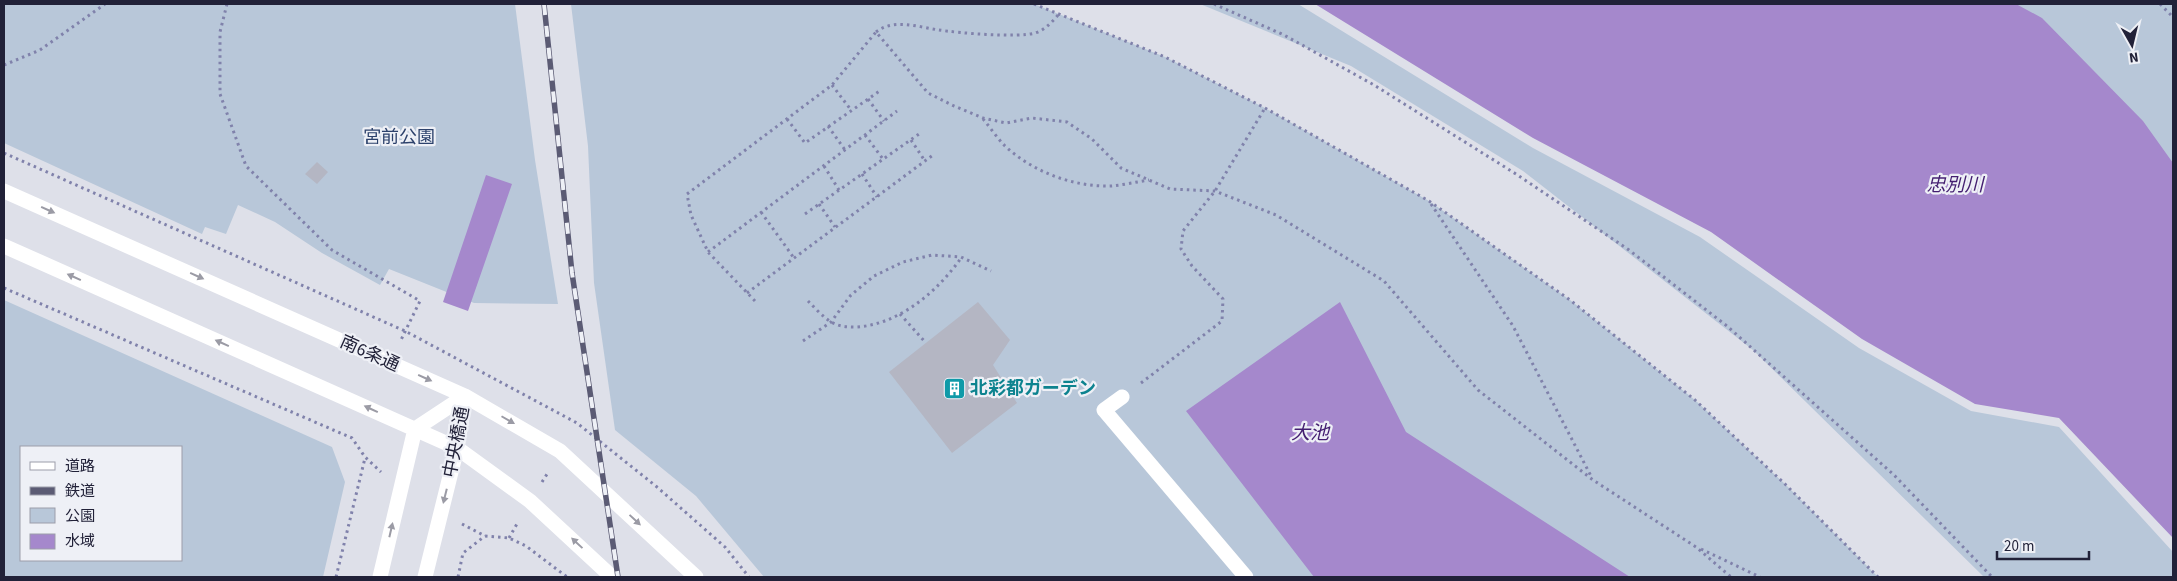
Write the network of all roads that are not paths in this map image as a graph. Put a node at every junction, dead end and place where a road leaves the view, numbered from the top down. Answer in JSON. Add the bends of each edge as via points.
{"nodes":[{"id":1,"x":4,"y":191,"type":"edge"},
{"id":2,"x":4,"y":246,"type":"edge"},
{"id":3,"x":465,"y":396,"type":"junction"},
{"id":4,"x":1122,"y":397,"type":"road end"},
{"id":5,"x":415,"y":430,"type":"junction"},
{"id":6,"x":457,"y":448,"type":"junction"},
{"id":7,"x":380,"y":577,"type":"edge"},
{"id":8,"x":425,"y":577,"type":"edge"},
{"id":9,"x":612,"y":577,"type":"edge"},
{"id":10,"x":696,"y":577,"type":"edge"},
{"id":11,"x":1246,"y":577,"type":"edge"}],
"edges":[{"from":1,"to":3,"type":"street","name":"南6条通","one_way":true},
{"from":5,"to":2,"type":"street","one_way":true},
{"from":3,"to":5,"type":"street","name":"中央橋通"},
{"from":3,"to":6,"type":"street","name":"中央橋通"},
{"from":3,"to":10,"type":"street","name":"南6条通","one_way":true,"via":[[560,451]]},
{"from":4,"to":11,"type":"street","via":[[1104,410]]},
{"from":5,"to":6,"type":"street"},
{"from":7,"to":5,"type":"street","one_way":true},
{"from":6,"to":8,"type":"street","name":"中央橋通","one_way":true},
{"from":9,"to":6,"type":"street","one_way":true,"via":[[530,501]]}]}
